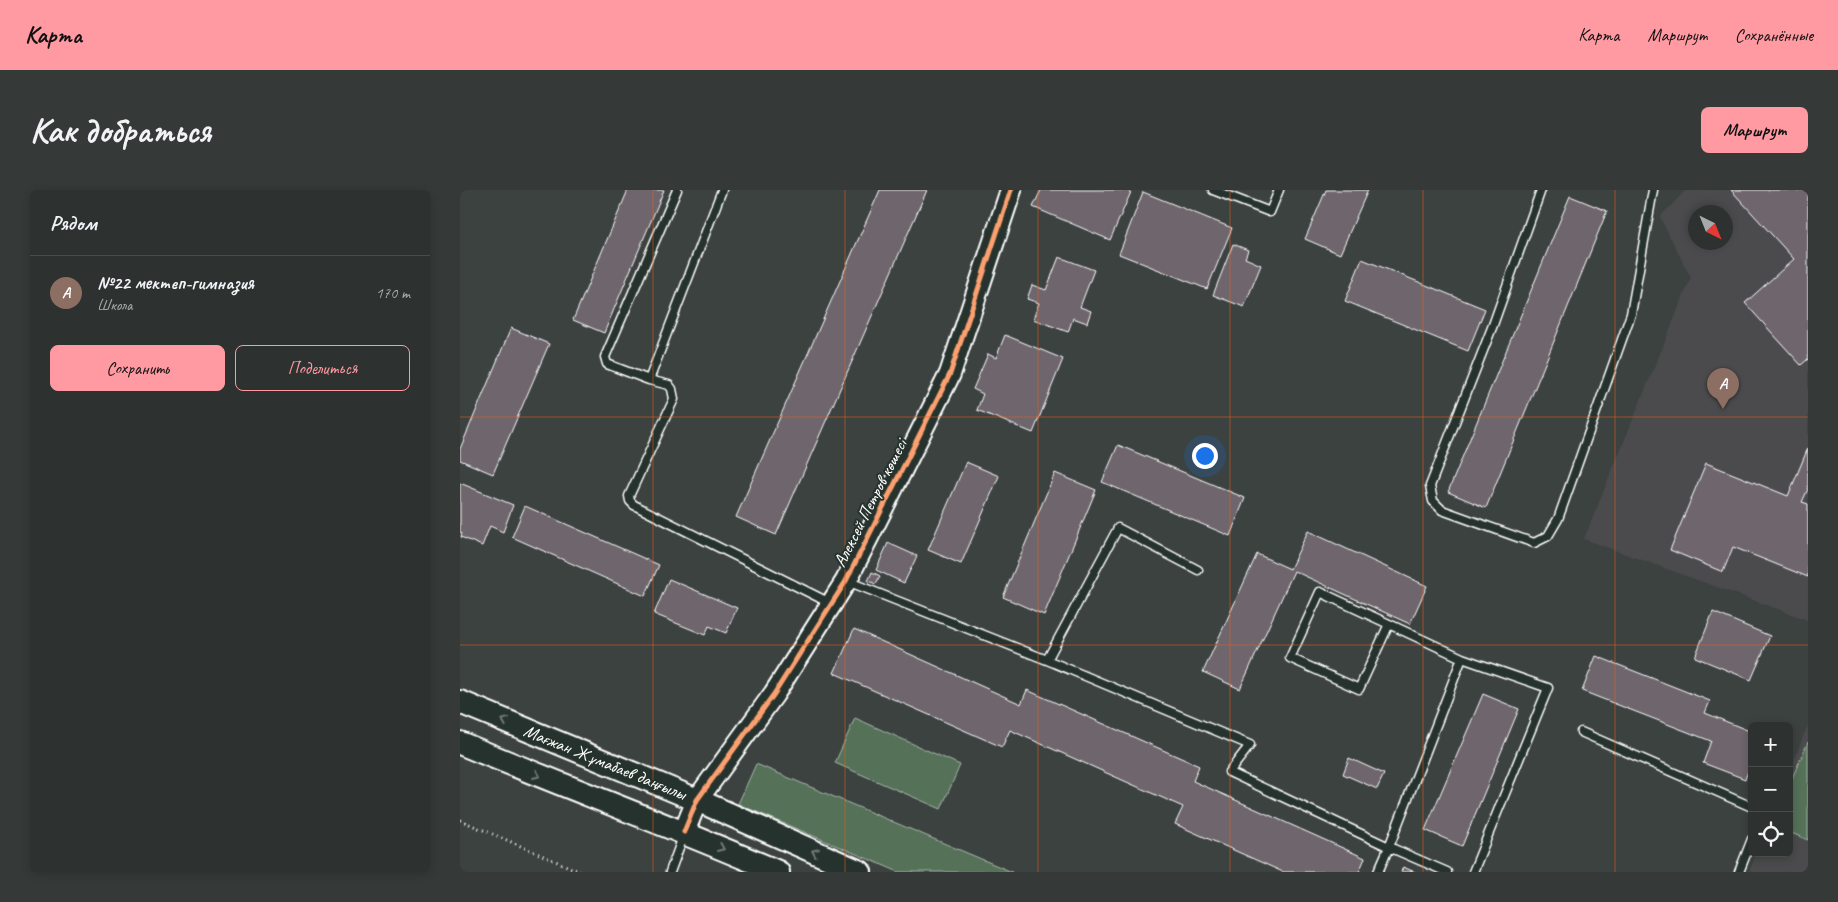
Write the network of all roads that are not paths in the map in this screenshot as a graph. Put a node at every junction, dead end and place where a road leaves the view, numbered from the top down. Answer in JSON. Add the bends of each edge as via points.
{"nodes":[{"id":1,"x":677,"y":190,"type":"edge"},
{"id":2,"x":722,"y":190,"type":"edge"},
{"id":3,"x":1011,"y":190,"type":"edge"},
{"id":4,"x":1213,"y":190,"type":"edge"},
{"id":5,"x":1279,"y":190,"type":"edge"},
{"id":6,"x":1541,"y":190,"type":"edge"},
{"id":7,"x":1653,"y":190,"type":"edge"},
{"id":8,"x":649,"y":380,"type":"junction"},
{"id":9,"x":1198,"y":570,"type":"dead end"},
{"id":10,"x":846,"y":581,"type":"junction"},
{"id":11,"x":832,"y":604,"type":"junction"},
{"id":12,"x":1389,"y":624,"type":"junction"},
{"id":13,"x":1462,"y":658,"type":"junction"},
{"id":14,"x":1047,"y":660,"type":"junction"},
{"id":15,"x":460,"y":702,"type":"edge"},
{"id":16,"x":1580,"y":732,"type":"dead end"},
{"id":17,"x":460,"y":743,"type":"edge"},
{"id":18,"x":697,"y":800,"type":"junction"},
{"id":19,"x":1748,"y":805,"type":"edge"},
{"id":20,"x":684,"y":832,"type":"junction"},
{"id":21,"x":1389,"y":847,"type":"junction"},
{"id":22,"x":1748,"y":848,"type":"edge"},
{"id":23,"x":670,"y":872,"type":"edge"},
{"id":24,"x":778,"y":872,"type":"edge"},
{"id":25,"x":860,"y":872,"type":"edge"},
{"id":26,"x":1378,"y":872,"type":"edge"},
{"id":27,"x":1446,"y":872,"type":"edge"},
{"id":28,"x":1473,"y":872,"type":"edge"},
{"id":29,"x":1739,"y":872,"type":"edge"}],
"edges":[{"from":1,"to":8,"type":"lane","via":[[605,357],[607,364]]},
{"from":2,"to":8,"type":"lane"},
{"from":3,"to":10,"type":"street","name":"Алексей Петров көшесі","via":[[950,374]]},
{"from":4,"to":5,"type":"lane","via":[[1270,212]]},
{"from":6,"to":7,"type":"lane","via":[[1430,486],[1433,502],[1442,510],[1534,544],[1548,536],[1558,519],[1631,314]]},
{"from":8,"to":11,"type":"lane","via":[[669,385],[674,399],[629,496],[630,501]]},
{"from":9,"to":14,"type":"lane","via":[[1118,528]]},
{"from":10,"to":11,"type":"street","name":"Алексей Петров көшесі"},
{"from":10,"to":14,"type":"lane"},
{"from":11,"to":18,"type":"street","name":"Алексей Петров көшесі","via":[[774,694]]},
{"from":12,"to":12,"type":"lane","via":[[1320,592],[1290,658],[1359,690]]},
{"from":12,"to":13,"type":"lane"},
{"from":13,"to":21,"type":"lane"},
{"from":13,"to":28,"type":"lane","via":[[1548,688]]},
{"from":14,"to":21,"type":"lane","via":[[1250,745],[1229,772]]},
{"from":18,"to":15,"type":"main road","name":"Мағжан Жұмабаев даңғылы","one_way":true},
{"from":16,"to":19,"type":"lane"},
{"from":17,"to":20,"type":"main road","name":"Мағжан Жұмабаев даңғылы","one_way":true},
{"from":18,"to":20,"type":"street","name":"Алексей Петров көшесі"},
{"from":25,"to":18,"type":"main road","name":"Мағжан Жұмабаев даңғылы","one_way":true},
{"from":20,"to":23,"type":"lane"},
{"from":20,"to":24,"type":"main road","name":"Мағжан Жұмабаев даңғылы","one_way":true},
{"from":21,"to":26,"type":"lane"},
{"from":21,"to":27,"type":"lane"},
{"from":22,"to":29,"type":"lane"}]}
